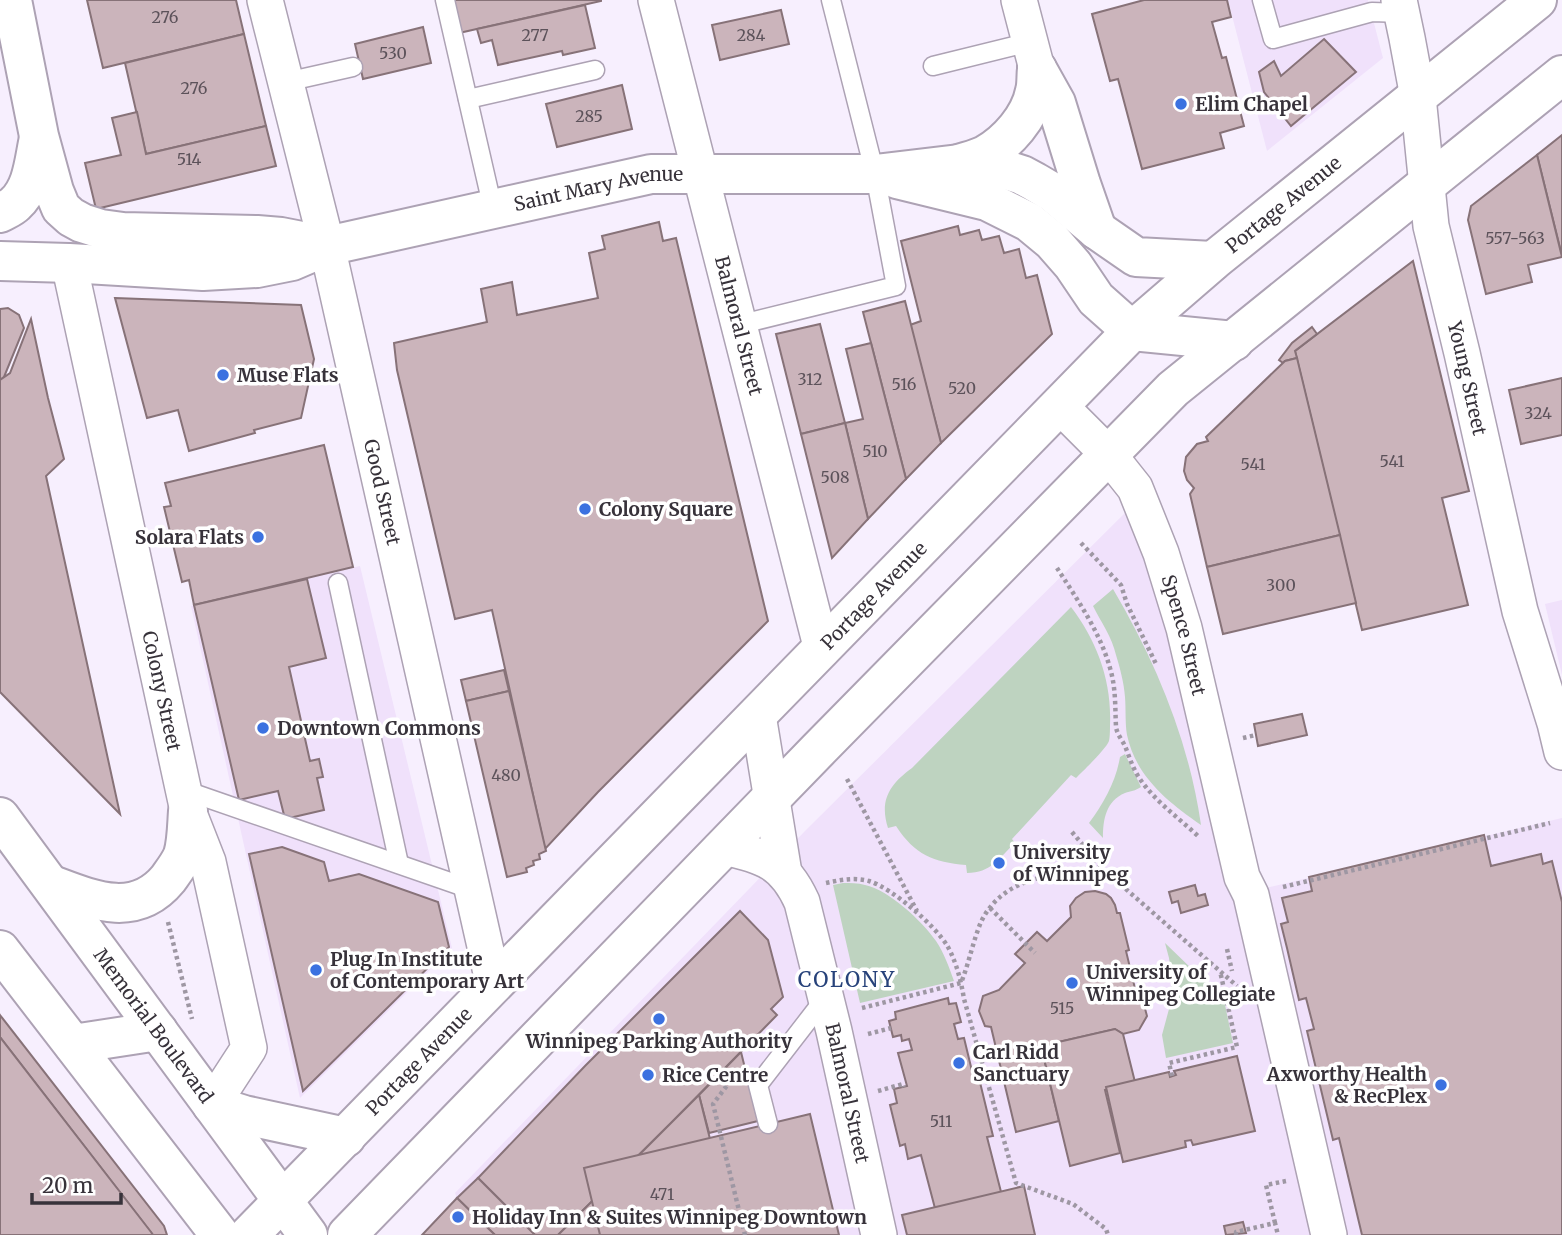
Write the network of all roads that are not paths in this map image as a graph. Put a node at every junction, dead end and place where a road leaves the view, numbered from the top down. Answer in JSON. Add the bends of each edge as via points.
{"nodes":[{"id":1,"x":12,"y":0,"type":"edge"},
{"id":2,"x":265,"y":0,"type":"edge"},
{"id":3,"x":445,"y":0,"type":"edge"},
{"id":4,"x":656,"y":0,"type":"edge"},
{"id":5,"x":831,"y":0,"type":"edge"},
{"id":6,"x":1019,"y":0,"type":"edge"},
{"id":7,"x":1262,"y":0,"type":"edge"},
{"id":8,"x":1537,"y":0,"type":"edge"},
{"id":9,"x":1400,"y":6,"type":"edge"},
{"id":10,"x":1034,"y":56,"type":"junction"},
{"id":11,"x":933,"y":65,"type":"dead end"},
{"id":12,"x":353,"y":67,"type":"dead end"},
{"id":13,"x":595,"y":70,"type":"dead end"},
{"id":14,"x":1562,"y":75,"type":"edge"},
{"id":15,"x":286,"y":82,"type":"junction"},
{"id":16,"x":1418,"y":97,"type":"junction"},
{"id":17,"x":468,"y":99,"type":"junction"},
{"id":18,"x":39,"y":136,"type":"junction"},
{"id":19,"x":959,"y":164,"type":"junction"},
{"id":20,"x":699,"y":173,"type":"junction"},
{"id":21,"x":875,"y":174,"type":"junction"},
{"id":22,"x":1427,"y":184,"type":"junction"},
{"id":23,"x":493,"y":209,"type":"junction"},
{"id":24,"x":0,"y":213,"type":"edge"},
{"id":25,"x":1097,"y":230,"type":"junction"},
{"id":26,"x":327,"y":246,"type":"junction"},
{"id":27,"x":0,"y":261,"type":"edge"},
{"id":28,"x":1213,"y":261,"type":"junction"},
{"id":29,"x":69,"y":263,"type":"junction"},
{"id":30,"x":738,"y":325,"type":"junction"},
{"id":31,"x":1132,"y":331,"type":"junction"},
{"id":32,"x":1234,"y":341,"type":"junction"},
{"id":33,"x":1059,"y":405,"type":"junction"},
{"id":34,"x":1108,"y":454,"type":"junction"},
{"id":35,"x":338,"y":583,"type":"dead end"},
{"id":36,"x":822,"y":650,"type":"junction"},
{"id":37,"x":758,"y":715,"type":"junction"},
{"id":38,"x":1562,"y":752,"type":"edge"},
{"id":39,"x":773,"y":798,"type":"junction"},
{"id":40,"x":186,"y":801,"type":"junction"},
{"id":41,"x":0,"y":817,"type":"edge"},
{"id":42,"x":725,"y":848,"type":"junction"},
{"id":43,"x":399,"y":864,"type":"junction"},
{"id":44,"x":784,"y":873,"type":"junction"},
{"id":45,"x":52,"y":885,"type":"junction"},
{"id":46,"x":473,"y":890,"type":"junction"},
{"id":47,"x":0,"y":950,"type":"edge"},
{"id":48,"x":494,"y":986,"type":"junction"},
{"id":49,"x":840,"y":1004,"type":"junction"},
{"id":50,"x":176,"y":1026,"type":"junction"},
{"id":51,"x":73,"y":1044,"type":"junction"},
{"id":52,"x":212,"y":1105,"type":"junction"},
{"id":53,"x":768,"y":1124,"type":"dead end"},
{"id":54,"x":346,"y":1137,"type":"junction"},
{"id":55,"x":283,"y":1200,"type":"junction"},
{"id":56,"x":220,"y":1235,"type":"edge"},
{"id":57,"x":249,"y":1235,"type":"edge"},
{"id":58,"x":308,"y":1235,"type":"edge"},
{"id":59,"x":347,"y":1235,"type":"edge"},
{"id":60,"x":879,"y":1235,"type":"edge"},
{"id":61,"x":1329,"y":1235,"type":"edge"}],
"edges":[{"from":1,"to":18,"type":"main road"},
{"from":2,"to":15,"type":"street","name":"Good Street"},
{"from":3,"to":17,"type":"lane"},
{"from":4,"to":20,"type":"street","name":"Balmoral Street"},
{"from":5,"to":21,"type":"lane"},
{"from":6,"to":10,"type":"street"},
{"from":7,"to":9,"type":"lane","via":[[1273,39]]},
{"from":8,"to":16,"type":"main road","name":"Portage Avenue"},
{"from":9,"to":16,"type":"street","name":"Young Street"},
{"from":10,"to":11,"type":"lane"},
{"from":10,"to":19,"type":"main road","via":[[1035,92],[1018,126],[984,155]]},
{"from":10,"to":25,"type":"main road","via":[[1056,103]]},
{"from":12,"to":15,"type":"lane"},
{"from":13,"to":17,"type":"lane"},
{"from":14,"to":22,"type":"main road"},
{"from":15,"to":26,"type":"street","name":"Good Street"},
{"from":16,"to":22,"type":"street","name":"Young Street"},
{"from":16,"to":28,"type":"main road","name":"Portage Avenue"},
{"from":17,"to":23,"type":"lane"},
{"from":18,"to":24,"type":"main road","via":[[24,193]]},
{"from":18,"to":26,"type":"main road","name":"Saint Mary Avenue","via":[[61,208],[82,223],[123,232],[281,237]]},
{"from":19,"to":21,"type":"main road","name":"Saint Mary Avenue"},
{"from":19,"to":25,"type":"main road","name":"Saint Mary Avenue","via":[[1021,175],[1052,192]]},
{"from":20,"to":21,"type":"main road","name":"Saint Mary Avenue"},
{"from":20,"to":23,"type":"main road","name":"Saint Mary Avenue","via":[[651,174]]},
{"from":20,"to":30,"type":"street","name":"Balmoral Street"},
{"from":21,"to":30,"type":"lane","via":[[896,286]]},
{"from":21,"to":31,"type":"main road","name":"Saint Mary Avenue","via":[[987,201],[1029,222],[1073,265],[1096,299]]},
{"from":22,"to":32,"type":"main road"},
{"from":22,"to":38,"type":"street","name":"Young Street","via":[[1431,226],[1520,611]]},
{"from":23,"to":26,"type":"main road","name":"Saint Mary Avenue"},
{"from":25,"to":28,"type":"main road","name":"Saint Mary Avenue","via":[[1136,257]]},
{"from":26,"to":29,"type":"main road","name":"Saint Mary Avenue","via":[[292,261],[257,268],[203,271]]},
{"from":26,"to":46,"type":"street","name":"Good Street"},
{"from":27,"to":29,"type":"main road","name":"Saint Mary Avenue"},
{"from":28,"to":31,"type":"main road","name":"Portage Avenue"},
{"from":29,"to":40,"type":"street","name":"Colony Street"},
{"from":30,"to":36,"type":"street","name":"Balmoral Street"},
{"from":31,"to":32,"type":"main road"},
{"from":31,"to":33,"type":"main road","name":"Portage Avenue"},
{"from":32,"to":34,"type":"main road","via":[[1173,389]]},
{"from":33,"to":34,"type":"street","name":"Spence Street"},
{"from":33,"to":36,"type":"main road","name":"Portage Avenue"},
{"from":34,"to":39,"type":"main road"},
{"from":34,"to":61,"type":"street","name":"Spence Street","via":[[1135,488],[1184,628]]},
{"from":35,"to":43,"type":"lane"},
{"from":36,"to":37,"type":"main road","name":"Portage Avenue"},
{"from":37,"to":39,"type":"street","name":"Balmoral Street"},
{"from":37,"to":48,"type":"main road","name":"Portage Avenue"},
{"from":39,"to":42,"type":"main road"},
{"from":39,"to":44,"type":"street","name":"Balmoral Street"},
{"from":40,"to":43,"type":"lane"},
{"from":40,"to":45,"type":"main road","via":[[182,857],[155,891],[136,901],[106,903]]},
{"from":40,"to":52,"type":"street","name":"Colony Street","via":[[208,862],[250,1048]]},
{"from":41,"to":45,"type":"main road","name":"Memorial Boulevard"},
{"from":42,"to":44,"type":"street","name":"Balmoral Street","via":[[771,861]]},
{"from":42,"to":59,"type":"main road"},
{"from":43,"to":46,"type":"lane"},
{"from":44,"to":49,"type":"street","name":"Balmoral Street","via":[[802,902]]},
{"from":45,"to":50,"type":"main road","name":"Memorial Boulevard"},
{"from":46,"to":48,"type":"street","name":"Good Street"},
{"from":47,"to":51,"type":"main road"},
{"from":48,"to":54,"type":"main road","name":"Portage Avenue"},
{"from":49,"to":53,"type":"lane","via":[[758,1085]]},
{"from":49,"to":60,"type":"street","name":"Balmoral Street"},
{"from":50,"to":51,"type":"main road"},
{"from":50,"to":52,"type":"main road","name":"Memorial Boulevard"},
{"from":51,"to":56,"type":"main road"},
{"from":52,"to":54,"type":"main road"},
{"from":52,"to":55,"type":"main road","name":"Memorial Boulevard"},
{"from":54,"to":55,"type":"main road","name":"Portage Avenue"},
{"from":55,"to":57,"type":"main road","name":"Portage Avenue"},
{"from":55,"to":58,"type":"main road","name":"Memorial Boulevard"}]}
